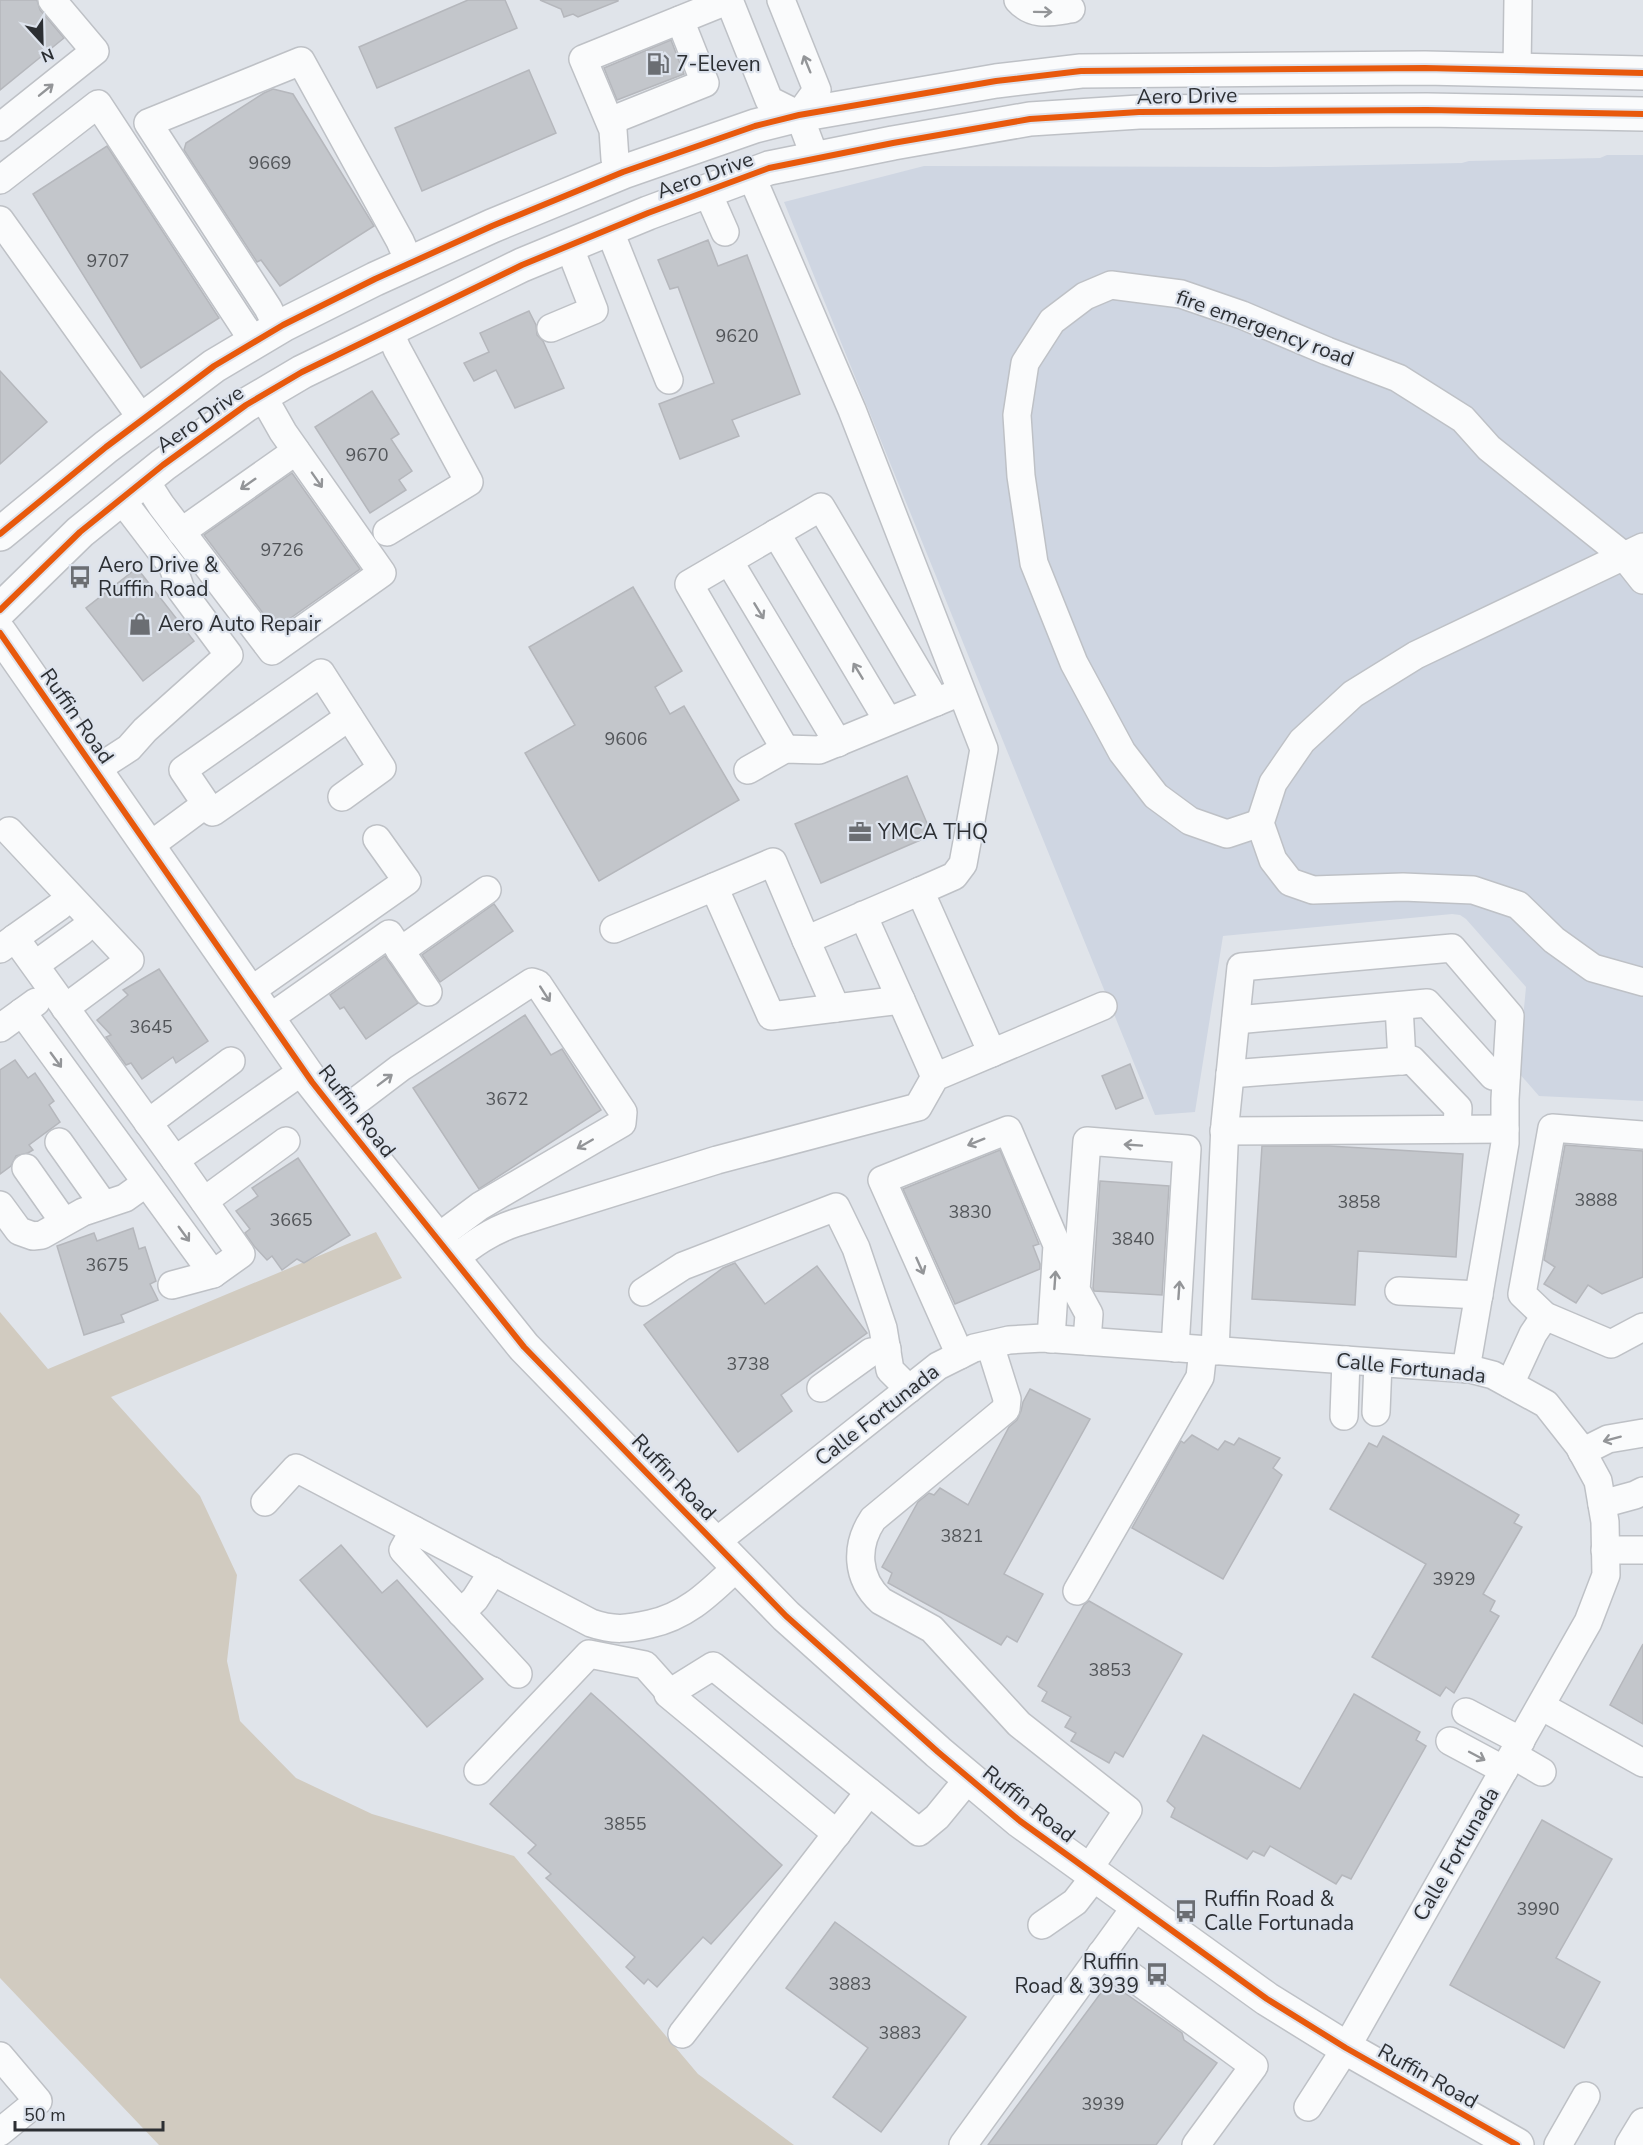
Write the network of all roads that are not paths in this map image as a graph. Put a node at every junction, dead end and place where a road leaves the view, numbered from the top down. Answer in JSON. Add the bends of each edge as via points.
{"nodes":[{"id":1,"x":52,"y":0,"type":"edge"},
{"id":2,"x":729,"y":0,"type":"edge"},
{"id":3,"x":781,"y":0,"type":"edge"},
{"id":4,"x":1018,"y":0,"type":"edge"},
{"id":5,"x":1518,"y":0,"type":"edge"},
{"id":6,"x":1071,"y":9,"type":"dead end"},
{"id":7,"x":680,"y":20,"type":"junction"},
{"id":8,"x":1517,"y":70,"type":"junction"},
{"id":9,"x":1643,"y":73,"type":"edge"},
{"id":10,"x":1262,"y":111,"type":"junction"},
{"id":11,"x":1643,"y":114,"type":"edge"},
{"id":12,"x":799,"y":116,"type":"junction"},
{"id":13,"x":610,"y":121,"type":"junction"},
{"id":14,"x":0,"y":127,"type":"edge"},
{"id":15,"x":816,"y":160,"type":"junction"},
{"id":16,"x":620,"y":173,"type":"junction"},
{"id":17,"x":751,"y":175,"type":"junction"},
{"id":18,"x":0,"y":180,"type":"edge"},
{"id":19,"x":707,"y":191,"type":"junction"},
{"id":20,"x":0,"y":220,"type":"edge"},
{"id":21,"x":609,"y":230,"type":"junction"},
{"id":22,"x":725,"y":232,"type":"dead end"},
{"id":23,"x":568,"y":246,"type":"junction"},
{"id":24,"x":410,"y":264,"type":"junction"},
{"id":25,"x":551,"y":328,"type":"dead end"},
{"id":26,"x":389,"y":330,"type":"junction"},
{"id":27,"x":266,"y":335,"type":"junction"},
{"id":28,"x":669,"y":380,"type":"dead end"},
{"id":29,"x":262,"y":396,"type":"junction"},
{"id":30,"x":142,"y":419,"type":"junction"},
{"id":31,"x":296,"y":451,"type":"junction"},
{"id":32,"x":133,"y":489,"type":"junction"},
{"id":33,"x":181,"y":532,"type":"junction"},
{"id":34,"x":387,"y":532,"type":"dead end"},
{"id":35,"x":776,"y":533,"type":"junction"},
{"id":36,"x":0,"y":534,"type":"edge"},
{"id":37,"x":1633,"y":551,"type":"edge"},
{"id":38,"x":729,"y":561,"type":"junction"},
{"id":39,"x":1643,"y":580,"type":"edge"},
{"id":40,"x":0,"y":610,"type":"edge"},
{"id":41,"x":0,"y":633,"type":"edge"},
{"id":42,"x":962,"y":691,"type":"junction"},
{"id":43,"x":936,"y":702,"type":"junction"},
{"id":44,"x":349,"y":717,"type":"junction"},
{"id":45,"x":888,"y":722,"type":"junction"},
{"id":46,"x":838,"y":742,"type":"junction"},
{"id":47,"x":785,"y":749,"type":"junction"},
{"id":48,"x":95,"y":770,"type":"junction"},
{"id":49,"x":748,"y":770,"type":"dead end"},
{"id":50,"x":342,"y":796,"type":"dead end"},
{"id":51,"x":206,"y":804,"type":"junction"},
{"id":52,"x":1260,"y":823,"type":"junction"},
{"id":53,"x":9,"y":831,"type":"dead end"},
{"id":54,"x":378,"y":839,"type":"dead end"},
{"id":55,"x":148,"y":847,"type":"junction"},
{"id":56,"x":714,"y":887,"type":"junction"},
{"id":57,"x":487,"y":890,"type":"dead end"},
{"id":58,"x":920,"y":891,"type":"junction"},
{"id":59,"x":60,"y":906,"type":"dead end"},
{"id":60,"x":863,"y":915,"type":"junction"},
{"id":61,"x":92,"y":920,"type":"junction"},
{"id":62,"x":614,"y":929,"type":"dead end"},
{"id":63,"x":806,"y":940,"type":"junction"},
{"id":64,"x":8,"y":944,"type":"edge"},
{"id":65,"x":400,"y":951,"type":"junction"},
{"id":66,"x":46,"y":957,"type":"dead end"},
{"id":67,"x":1643,"y":982,"type":"edge"},
{"id":68,"x":249,"y":992,"type":"junction"},
{"id":69,"x":428,"y":992,"type":"dead end"},
{"id":70,"x":59,"y":999,"type":"junction"},
{"id":71,"x":901,"y":1000,"type":"junction"},
{"id":72,"x":1103,"y":1006,"type":"dead end"},
{"id":73,"x":1399,"y":1006,"type":"junction"},
{"id":74,"x":836,"y":1008,"type":"junction"},
{"id":75,"x":22,"y":1012,"type":"junction"},
{"id":76,"x":268,"y":1019,"type":"junction"},
{"id":77,"x":1236,"y":1020,"type":"junction"},
{"id":78,"x":0,"y":1028,"type":"edge"},
{"id":79,"x":992,"y":1053,"type":"junction"},
{"id":80,"x":231,"y":1061,"type":"dead end"},
{"id":81,"x":1402,"y":1061,"type":"junction"},
{"id":82,"x":304,"y":1070,"type":"junction"},
{"id":83,"x":1230,"y":1074,"type":"junction"},
{"id":84,"x":1506,"y":1076,"type":"junction"},
{"id":85,"x":935,"y":1077,"type":"junction"},
{"id":86,"x":338,"y":1114,"type":"junction"},
{"id":87,"x":148,"y":1123,"type":"junction"},
{"id":88,"x":1505,"y":1129,"type":"junction"},
{"id":89,"x":1457,"y":1130,"type":"junction"},
{"id":90,"x":1224,"y":1131,"type":"junction"},
{"id":91,"x":1643,"y":1135,"type":"edge"},
{"id":92,"x":286,"y":1141,"type":"dead end"},
{"id":93,"x":59,"y":1142,"type":"dead end"},
{"id":94,"x":176,"y":1161,"type":"junction"},
{"id":95,"x":26,"y":1168,"type":"dead end"},
{"id":96,"x":146,"y":1183,"type":"junction"},
{"id":97,"x":204,"y":1201,"type":"junction"},
{"id":98,"x":103,"y":1204,"type":"junction"},
{"id":99,"x":0,"y":1205,"type":"edge"},
{"id":100,"x":64,"y":1222,"type":"junction"},
{"id":101,"x":445,"y":1248,"type":"junction"},
{"id":102,"x":213,"y":1274,"type":"junction"},
{"id":103,"x":172,"y":1285,"type":"dead end"},
{"id":104,"x":1399,"y":1291,"type":"dead end"},
{"id":105,"x":643,"y":1292,"type":"dead end"},
{"id":106,"x":1479,"y":1295,"type":"junction"},
{"id":107,"x":1545,"y":1316,"type":"junction"},
{"id":108,"x":1643,"y":1327,"type":"edge"},
{"id":109,"x":1051,"y":1339,"type":"junction"},
{"id":110,"x":1087,"y":1341,"type":"junction"},
{"id":111,"x":990,"y":1345,"type":"junction"},
{"id":112,"x":1175,"y":1348,"type":"junction"},
{"id":113,"x":887,"y":1349,"type":"junction"},
{"id":114,"x":1209,"y":1350,"type":"junction"},
{"id":115,"x":960,"y":1355,"type":"junction"},
{"id":116,"x":1346,"y":1360,"type":"junction"},
{"id":117,"x":1378,"y":1363,"type":"junction"},
{"id":118,"x":1466,"y":1369,"type":"junction"},
{"id":119,"x":1510,"y":1384,"type":"junction"},
{"id":120,"x":821,"y":1388,"type":"dead end"},
{"id":121,"x":909,"y":1389,"type":"junction"},
{"id":122,"x":1376,"y":1412,"type":"dead end"},
{"id":123,"x":1344,"y":1416,"type":"dead end"},
{"id":124,"x":1643,"y":1433,"type":"edge"},
{"id":125,"x":1582,"y":1452,"type":"junction"},
{"id":126,"x":1643,"y":1491,"type":"edge"},
{"id":127,"x":265,"y":1502,"type":"dead end"},
{"id":128,"x":1602,"y":1504,"type":"junction"},
{"id":129,"x":414,"y":1530,"type":"junction"},
{"id":130,"x":716,"y":1542,"type":"junction"},
{"id":131,"x":1605,"y":1550,"type":"junction"},
{"id":132,"x":1643,"y":1550,"type":"edge"},
{"id":133,"x":738,"y":1566,"type":"junction"},
{"id":134,"x":492,"y":1571,"type":"junction"},
{"id":135,"x":1077,"y":1591,"type":"dead end"},
{"id":136,"x":461,"y":1613,"type":"junction"},
{"id":137,"x":518,"y":1674,"type":"dead end"},
{"id":138,"x":670,"y":1693,"type":"junction"},
{"id":139,"x":1541,"y":1706,"type":"junction"},
{"id":140,"x":1466,"y":1712,"type":"dead end"},
{"id":141,"x":1450,"y":1741,"type":"dead end"},
{"id":142,"x":1513,"y":1756,"type":"junction"},
{"id":143,"x":1643,"y":1763,"type":"edge"},
{"id":144,"x":478,"y":1771,"type":"dead end"},
{"id":145,"x":1542,"y":1772,"type":"dead end"},
{"id":146,"x":969,"y":1778,"type":"junction"},
{"id":147,"x":869,"y":1792,"type":"junction"},
{"id":148,"x":837,"y":1834,"type":"junction"},
{"id":149,"x":1092,"y":1872,"type":"junction"},
{"id":150,"x":1137,"y":1905,"type":"junction"},
{"id":151,"x":1042,"y":1924,"type":"dead end"},
{"id":152,"x":1101,"y":1954,"type":"junction"},
{"id":153,"x":682,"y":2034,"type":"dead end"},
{"id":154,"x":1346,"y":2048,"type":"junction"},
{"id":155,"x":0,"y":2055,"type":"edge"},
{"id":156,"x":1586,"y":2096,"type":"dead end"},
{"id":157,"x":1308,"y":2107,"type":"dead end"},
{"id":158,"x":1643,"y":2122,"type":"edge"},
{"id":159,"x":0,"y":2132,"type":"edge"},
{"id":160,"x":1503,"y":2142,"type":"edge"},
{"id":161,"x":963,"y":2145,"type":"edge"},
{"id":162,"x":1196,"y":2145,"type":"edge"},
{"id":163,"x":1558,"y":2145,"type":"edge"},
{"id":164,"x":1629,"y":2145,"type":"edge"}],
"edges":[{"from":14,"to":1,"type":"street","one_way":true,"via":[[95,51]]},
{"from":2,"to":7,"type":"street"},
{"from":2,"to":12,"type":"street","via":[[769,100]]},
{"from":12,"to":3,"type":"street","one_way":true,"via":[[817,90]]},
{"from":4,"to":6,"type":"street","one_way":true,"via":[[1032,12]]},
{"from":5,"to":8,"type":"street"},
{"from":7,"to":13,"type":"street","via":[[705,83]]},
{"from":7,"to":13,"type":"street","via":[[583,58]]},
{"from":8,"to":9,"type":"main road","name":"Aero Drive"},
{"from":8,"to":10,"type":"main road","via":[[1499,87],[1477,94],[1316,92]]},
{"from":8,"to":12,"type":"main road","name":"Aero Drive","via":[[1081,71],[996,81]]},
{"from":10,"to":11,"type":"main road","name":"Aero Drive"},
{"from":10,"to":15,"type":"main road","name":"Aero Drive","via":[[1139,112],[1030,119]]},
{"from":12,"to":15,"type":"street"},
{"from":12,"to":16,"type":"main road","name":"Aero Drive","via":[[754,126]]},
{"from":13,"to":16,"type":"street"},
{"from":15,"to":17,"type":"main road","name":"Aero Drive"},
{"from":16,"to":24,"type":"main road","name":"Aero Drive"},
{"from":17,"to":19,"type":"main road","name":"Aero Drive"},
{"from":17,"to":42,"type":"street","via":[[852,410]]},
{"from":18,"to":27,"type":"street","via":[[99,104]]},
{"from":19,"to":21,"type":"main road","name":"Aero Drive"},
{"from":19,"to":22,"type":"street"},
{"from":20,"to":30,"type":"street"},
{"from":21,"to":23,"type":"main road","name":"Aero Drive"},
{"from":21,"to":28,"type":"street"},
{"from":23,"to":25,"type":"street","via":[[594,310]]},
{"from":23,"to":26,"type":"main road","name":"Aero Drive"},
{"from":24,"to":27,"type":"main road","name":"Aero Drive"},
{"from":24,"to":27,"type":"street","via":[[301,61],[148,123],[268,308]]},
{"from":26,"to":29,"type":"main road","name":"Aero Drive"},
{"from":26,"to":34,"type":"street","via":[[469,482]]},
{"from":27,"to":30,"type":"main road","name":"Aero Drive","via":[[214,366]]},
{"from":29,"to":31,"type":"street"},
{"from":29,"to":32,"type":"main road","name":"Aero Drive"},
{"from":30,"to":36,"type":"main road","name":"Aero Drive"},
{"from":31,"to":33,"type":"street","one_way":true},
{"from":31,"to":33,"type":"street","one_way":true,"via":[[382,573],[272,651]]},
{"from":32,"to":33,"type":"street"},
{"from":32,"to":40,"type":"main road","name":"Aero Drive","via":[[80,532]]},
{"from":32,"to":48,"type":"street","via":[[181,591],[230,655],[129,748]]},
{"from":35,"to":38,"type":"street"},
{"from":35,"to":43,"type":"street","via":[[821,507]]},
{"from":45,"to":35,"type":"street","one_way":true},
{"from":37,"to":39,"type":"street","name":"fire emergency road"},
{"from":37,"to":52,"type":"street","via":[[1416,655],[1353,694],[1302,741],[1273,783]]},
{"from":37,"to":52,"type":"street","name":"fire emergency road","via":[[1490,448],[1463,419],[1398,378],[1181,294],[1111,285],[1086,296],[1052,321],[1025,363],[1017,415],[1034,563],[1074,663],[1122,752],[1156,796],[1190,821],[1227,834]]},
{"from":38,"to":46,"type":"street","one_way":true},
{"from":38,"to":47,"type":"street","via":[[689,584]]},
{"from":41,"to":48,"type":"main road","name":"Ruffin Road"},
{"from":42,"to":43,"type":"street"},
{"from":42,"to":58,"type":"street","via":[[984,749],[963,864],[954,876]]},
{"from":43,"to":45,"type":"street"},
{"from":44,"to":50,"type":"street","via":[[382,768]]},
{"from":44,"to":51,"type":"street","via":[[213,812]]},
{"from":44,"to":51,"type":"street","via":[[321,673],[183,770]]},
{"from":45,"to":46,"type":"street"},
{"from":46,"to":47,"type":"street","via":[[819,750]]},
{"from":47,"to":49,"type":"street"},
{"from":48,"to":55,"type":"main road","name":"Ruffin Road"},
{"from":51,"to":55,"type":"street"},
{"from":52,"to":67,"type":"street","via":[[1273,860],[1290,882],[1313,890],[1473,890],[1518,905],[1554,940],[1593,968]]},
{"from":53,"to":61,"type":"street"},
{"from":54,"to":68,"type":"street","via":[[407,881]]},
{"from":55,"to":68,"type":"main road","name":"Ruffin Road"},
{"from":56,"to":62,"type":"street"},
{"from":56,"to":63,"type":"street","via":[[773,862]]},
{"from":56,"to":74,"type":"street","via":[[771,1016]]},
{"from":57,"to":65,"type":"street"},
{"from":58,"to":60,"type":"street"},
{"from":58,"to":79,"type":"street"},
{"from":59,"to":64,"type":"street"},
{"from":60,"to":63,"type":"street"},
{"from":60,"to":71,"type":"street"},
{"from":61,"to":66,"type":"street"},
{"from":61,"to":70,"type":"street","via":[[130,960]]},
{"from":63,"to":74,"type":"street"},
{"from":64,"to":70,"type":"street"},
{"from":65,"to":69,"type":"street"},
{"from":65,"to":76,"type":"street","via":[[389,934]]},
{"from":68,"to":76,"type":"main road","name":"Ruffin Road"},
{"from":70,"to":75,"type":"street"},
{"from":70,"to":87,"type":"street"},
{"from":71,"to":74,"type":"street"},
{"from":71,"to":85,"type":"street"},
{"from":72,"to":79,"type":"street"},
{"from":73,"to":77,"type":"street"},
{"from":73,"to":81,"type":"street"},
{"from":73,"to":84,"type":"street","via":[[1427,1003],[1493,1076]]},
{"from":75,"to":78,"type":"street"},
{"from":75,"to":96,"type":"street","one_way":true},
{"from":76,"to":82,"type":"main road","name":"Ruffin Road"},
{"from":77,"to":83,"type":"street"},
{"from":77,"to":84,"type":"street","via":[[1241,967],[1452,948],[1510,1016]]},
{"from":79,"to":85,"type":"street"},
{"from":80,"to":87,"type":"street"},
{"from":81,"to":83,"type":"street"},
{"from":81,"to":89,"type":"street","via":[[1412,1060],[1458,1108]]},
{"from":82,"to":86,"type":"main road","name":"Ruffin Road"},
{"from":82,"to":94,"type":"street"},
{"from":83,"to":90,"type":"street"},
{"from":84,"to":88,"type":"street"},
{"from":85,"to":101,"type":"street","via":[[918,1107],[717,1160]]},
{"from":86,"to":101,"type":"main road","name":"Ruffin Road"},
{"from":86,"to":101,"type":"street","one_way":true,"via":[[532,982],[538,984],[623,1112],[622,1123],[480,1206]]},
{"from":87,"to":94,"type":"street"},
{"from":88,"to":89,"type":"street"},
{"from":88,"to":106,"type":"street"},
{"from":89,"to":90,"type":"street"},
{"from":90,"to":114,"type":"street"},
{"from":91,"to":107,"type":"street","via":[[1552,1128],[1522,1294]]},
{"from":92,"to":97,"type":"street"},
{"from":93,"to":98,"type":"street"},
{"from":94,"to":96,"type":"street"},
{"from":94,"to":96,"type":"street"},
{"from":94,"to":97,"type":"street"},
{"from":95,"to":100,"type":"street"},
{"from":96,"to":98,"type":"street","via":[[125,1198]]},
{"from":96,"to":102,"type":"street","one_way":true},
{"from":97,"to":102,"type":"street","via":[[240,1254]]},
{"from":98,"to":100,"type":"street"},
{"from":99,"to":100,"type":"street","via":[[26,1235],[42,1235]]},
{"from":101,"to":130,"type":"main road","name":"Ruffin Road","via":[[524,1347]]},
{"from":102,"to":103,"type":"street"},
{"from":104,"to":106,"type":"street"},
{"from":105,"to":113,"type":"street","via":[[683,1266],[836,1207],[856,1248]]},
{"from":106,"to":118,"type":"street"},
{"from":107,"to":108,"type":"street","via":[[1611,1344]]},
{"from":107,"to":119,"type":"street"},
{"from":109,"to":110,"type":"street","name":"Calle Fortunada"},
{"from":109,"to":111,"type":"street","name":"Calle Fortunada","via":[[1009,1340]]},
{"from":109,"to":115,"type":"street","one_way":true,"via":[[1057,1245],[1008,1130],[882,1180]]},
{"from":110,"to":112,"type":"street","name":"Calle Fortunada"},
{"from":112,"to":110,"type":"street","one_way":true,"via":[[1187,1149],[1087,1141],[1076,1290],[1089,1314]]},
{"from":111,"to":115,"type":"street","name":"Calle Fortunada"},
{"from":111,"to":149,"type":"street","via":[[1007,1399],[1006,1409],[882,1510],[866,1530],[861,1544],[863,1574],[881,1601],[932,1629],[1019,1724],[1128,1810]]},
{"from":112,"to":114,"type":"street","name":"Calle Fortunada"},
{"from":113,"to":120,"type":"street","via":[[871,1352]]},
{"from":113,"to":121,"type":"street","via":[[890,1370]]},
{"from":114,"to":116,"type":"street","name":"Calle Fortunada"},
{"from":114,"to":135,"type":"street","via":[[1200,1377]]},
{"from":115,"to":121,"type":"street","name":"Calle Fortunada","via":[[938,1366]]},
{"from":116,"to":117,"type":"street","name":"Calle Fortunada"},
{"from":116,"to":123,"type":"street"},
{"from":117,"to":118,"type":"street","name":"Calle Fortunada"},
{"from":117,"to":122,"type":"street"},
{"from":118,"to":119,"type":"street","name":"Calle Fortunada","via":[[1493,1375]]},
{"from":119,"to":125,"type":"street","name":"Calle Fortunada","via":[[1546,1404]]},
{"from":121,"to":130,"type":"street","name":"Calle Fortunada"},
{"from":124,"to":125,"type":"street","one_way":true,"via":[[1608,1439]]},
{"from":125,"to":128,"type":"street","name":"Calle Fortunada","via":[[1598,1481]]},
{"from":126,"to":128,"type":"street"},
{"from":127,"to":129,"type":"street","via":[[296,1468]]},
{"from":128,"to":131,"type":"street","name":"Calle Fortunada"},
{"from":129,"to":134,"type":"street"},
{"from":129,"to":136,"type":"street","via":[[403,1550]]},
{"from":130,"to":133,"type":"main road","name":"Ruffin Road"},
{"from":131,"to":132,"type":"street"},
{"from":131,"to":139,"type":"street","name":"Calle Fortunada","via":[[1606,1575],[1588,1622]]},
{"from":133,"to":134,"type":"street","via":[[683,1613],[662,1622],[622,1629],[591,1623]]},
{"from":133,"to":146,"type":"main road","name":"Ruffin Road","via":[[786,1616]]},
{"from":134,"to":136,"type":"street"},
{"from":136,"to":137,"type":"street"},
{"from":138,"to":144,"type":"street","via":[[645,1665],[589,1654]]},
{"from":138,"to":147,"type":"street","via":[[713,1666]]},
{"from":138,"to":148,"type":"street"},
{"from":139,"to":142,"type":"street","name":"Calle Fortunada"},
{"from":139,"to":143,"type":"street"},
{"from":140,"to":142,"type":"street"},
{"from":141,"to":142,"type":"street","one_way":true},
{"from":142,"to":145,"type":"street"},
{"from":142,"to":154,"type":"street","name":"Calle Fortunada"},
{"from":146,"to":147,"type":"street","via":[[937,1817],[919,1832]]},
{"from":146,"to":149,"type":"main road","name":"Ruffin Road","via":[[1020,1821]]},
{"from":147,"to":148,"type":"street"},
{"from":148,"to":153,"type":"street"},
{"from":149,"to":150,"type":"main road","name":"Ruffin Road"},
{"from":149,"to":151,"type":"street","via":[[1075,1902]]},
{"from":150,"to":152,"type":"street"},
{"from":150,"to":154,"type":"main road","name":"Ruffin Road","via":[[1267,1999]]},
{"from":152,"to":161,"type":"street"},
{"from":152,"to":162,"type":"street","via":[[1254,2066]]},
{"from":154,"to":157,"type":"street","name":"Calle Fortunada"},
{"from":154,"to":160,"type":"main road","name":"Ruffin Road"},
{"from":155,"to":159,"type":"street","via":[[38,2101]]},
{"from":156,"to":163,"type":"street"},
{"from":158,"to":164,"type":"street"}]}
